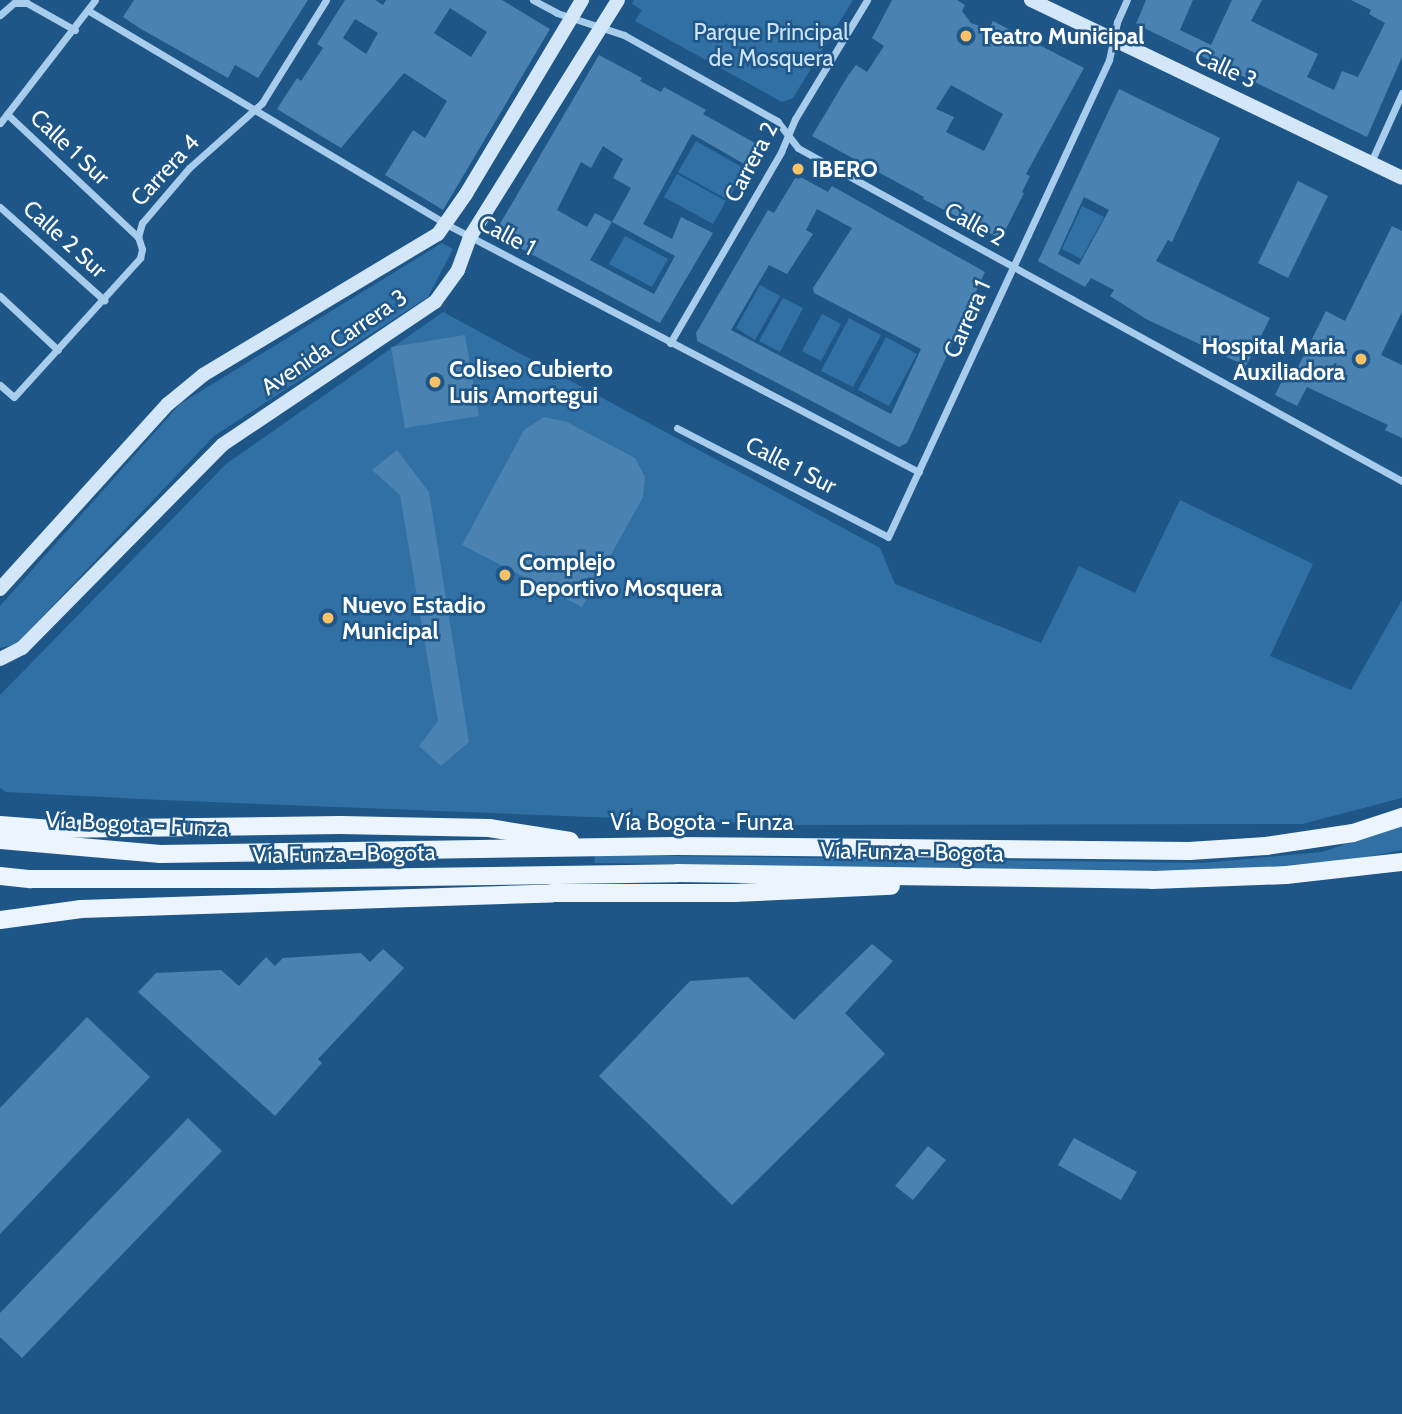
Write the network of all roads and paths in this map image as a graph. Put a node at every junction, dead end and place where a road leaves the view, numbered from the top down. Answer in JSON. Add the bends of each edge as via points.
{"nodes":[{"id":1,"x":95,"y":0,"type":"edge"},
{"id":2,"x":326,"y":0,"type":"edge"},
{"id":3,"x":533,"y":0,"type":"edge"},
{"id":4,"x":582,"y":0,"type":"edge"},
{"id":5,"x":618,"y":0,"type":"edge"},
{"id":6,"x":867,"y":0,"type":"edge"},
{"id":7,"x":1031,"y":0,"type":"edge"},
{"id":8,"x":1127,"y":0,"type":"edge"},
{"id":9,"x":89,"y":11,"type":"junction"},
{"id":10,"x":0,"y":15,"type":"edge"},
{"id":11,"x":571,"y":18,"type":"junction"},
{"id":12,"x":601,"y":26,"type":"junction"},
{"id":13,"x":75,"y":30,"type":"junction"},
{"id":14,"x":1113,"y":40,"type":"junction"},
{"id":15,"x":1402,"y":93,"type":"edge"},
{"id":16,"x":253,"y":108,"type":"junction"},
{"id":17,"x":7,"y":114,"type":"junction"},
{"id":18,"x":0,"y":123,"type":"edge"},
{"id":19,"x":787,"y":135,"type":"junction"},
{"id":20,"x":1370,"y":163,"type":"junction"},
{"id":21,"x":1402,"y":178,"type":"edge"},
{"id":22,"x":0,"y":207,"type":"edge"},
{"id":23,"x":446,"y":224,"type":"junction"},
{"id":24,"x":138,"y":237,"type":"junction"},
{"id":25,"x":470,"y":237,"type":"junction"},
{"id":26,"x":1013,"y":266,"type":"junction"},
{"id":27,"x":0,"y":296,"type":"edge"},
{"id":28,"x":104,"y":300,"type":"junction"},
{"id":29,"x":670,"y":343,"type":"junction"},
{"id":30,"x":58,"y":350,"type":"junction"},
{"id":31,"x":0,"y":385,"type":"edge"},
{"id":32,"x":677,"y":428,"type":"dead end"},
{"id":33,"x":919,"y":472,"type":"junction"},
{"id":34,"x":1402,"y":481,"type":"edge"},
{"id":35,"x":888,"y":537,"type":"joint"},
{"id":36,"x":0,"y":589,"type":"edge"},
{"id":37,"x":0,"y":659,"type":"edge"},
{"id":38,"x":1402,"y":817,"type":"edge"},
{"id":39,"x":0,"y":825,"type":"edge"},
{"id":40,"x":0,"y":840,"type":"edge"},
{"id":41,"x":597,"y":848,"type":"junction"},
{"id":42,"x":1402,"y":862,"type":"edge"},
{"id":43,"x":0,"y":876,"type":"edge"},
{"id":44,"x":989,"y":877,"type":"junction"},
{"id":45,"x":0,"y":920,"type":"edge"}],
"edges":[{"from":1,"to":9,"type":"street"},
{"from":2,"to":16,"type":"street","name":"Carrera 4","via":[[262,103]]},
{"from":3,"to":11,"type":"street","name":"Calle 2"},
{"from":4,"to":11,"type":"main road","name":"Avenida Carrera 3"},
{"from":5,"to":12,"type":"main road","name":"Avenida Carrera 3"},
{"from":6,"to":19,"type":"street","name":"Carrera 2"},
{"from":7,"to":14,"type":"main road","name":"Calle 3"},
{"from":8,"to":14,"type":"street","name":"Carrera 1"},
{"from":9,"to":13,"type":"street"},
{"from":9,"to":16,"type":"street","name":"Calle 1"},
{"from":10,"to":13,"type":"street","via":[[14,3],[27,3]]},
{"from":11,"to":12,"type":"street","name":"Calle 2"},
{"from":11,"to":23,"type":"main road","name":"Avenida Carrera 3"},
{"from":12,"to":19,"type":"street","name":"Calle 2","via":[[771,118]]},
{"from":12,"to":25,"type":"main road","name":"Avenida Carrera 3"},
{"from":13,"to":17,"type":"street"},
{"from":14,"to":20,"type":"main road","name":"Calle 3"},
{"from":14,"to":26,"type":"street","name":"Carrera 1","via":[[1109,60]]},
{"from":15,"to":20,"type":"street"},
{"from":16,"to":23,"type":"street","name":"Calle 1"},
{"from":16,"to":24,"type":"street","name":"Carrera 4","via":[[189,168],[142,223]]},
{"from":17,"to":18,"type":"street"},
{"from":17,"to":24,"type":"street","name":"Calle 1 Sur"},
{"from":19,"to":26,"type":"street","name":"Calle 2","via":[[798,148]]},
{"from":19,"to":29,"type":"street","name":"Carrera 2"},
{"from":20,"to":21,"type":"main road","name":"Calle 3"},
{"from":22,"to":28,"type":"street","name":"Calle 2 Sur"},
{"from":23,"to":25,"type":"street","name":"Calle 1"},
{"from":23,"to":36,"type":"main road","name":"Avenida Carrera 3","via":[[438,234],[203,375],[168,404]]},
{"from":24,"to":28,"type":"street","name":"Carrera 4","via":[[140,258]]},
{"from":25,"to":29,"type":"street","name":"Calle 1"},
{"from":25,"to":37,"type":"main road","name":"Avenida Carrera 3","via":[[458,270],[435,302],[222,445],[22,648]]},
{"from":26,"to":33,"type":"street","name":"Carrera 1"},
{"from":26,"to":34,"type":"street","name":"Calle 2"},
{"from":27,"to":30,"type":"street"},
{"from":28,"to":30,"type":"street","name":"Carrera 4"},
{"from":29,"to":33,"type":"street","name":"Calle 1"},
{"from":30,"to":31,"type":"street","name":"Carrera 4","via":[[14,397]]},
{"from":32,"to":35,"type":"street","name":"Calle 1 Sur"},
{"from":33,"to":35,"type":"street","name":"Carrera 1"},
{"from":38,"to":41,"type":"main road","name":"Vía Bogota - Funza","via":[[1353,833],[1189,851]]},
{"from":39,"to":41,"type":"main road","via":[[52,829],[489,828]]},
{"from":40,"to":41,"type":"main road","name":"Vía Bogota - Funza","via":[[159,854]]},
{"from":42,"to":44,"type":"main road","name":"Vía Funza - Bogota","via":[[1194,879]]},
{"from":43,"to":44,"type":"main road","name":"Vía Funza - Bogota","via":[[272,880],[677,873]]},
{"from":44,"to":45,"type":"main road","via":[[861,889],[552,893],[81,909]]}]}
